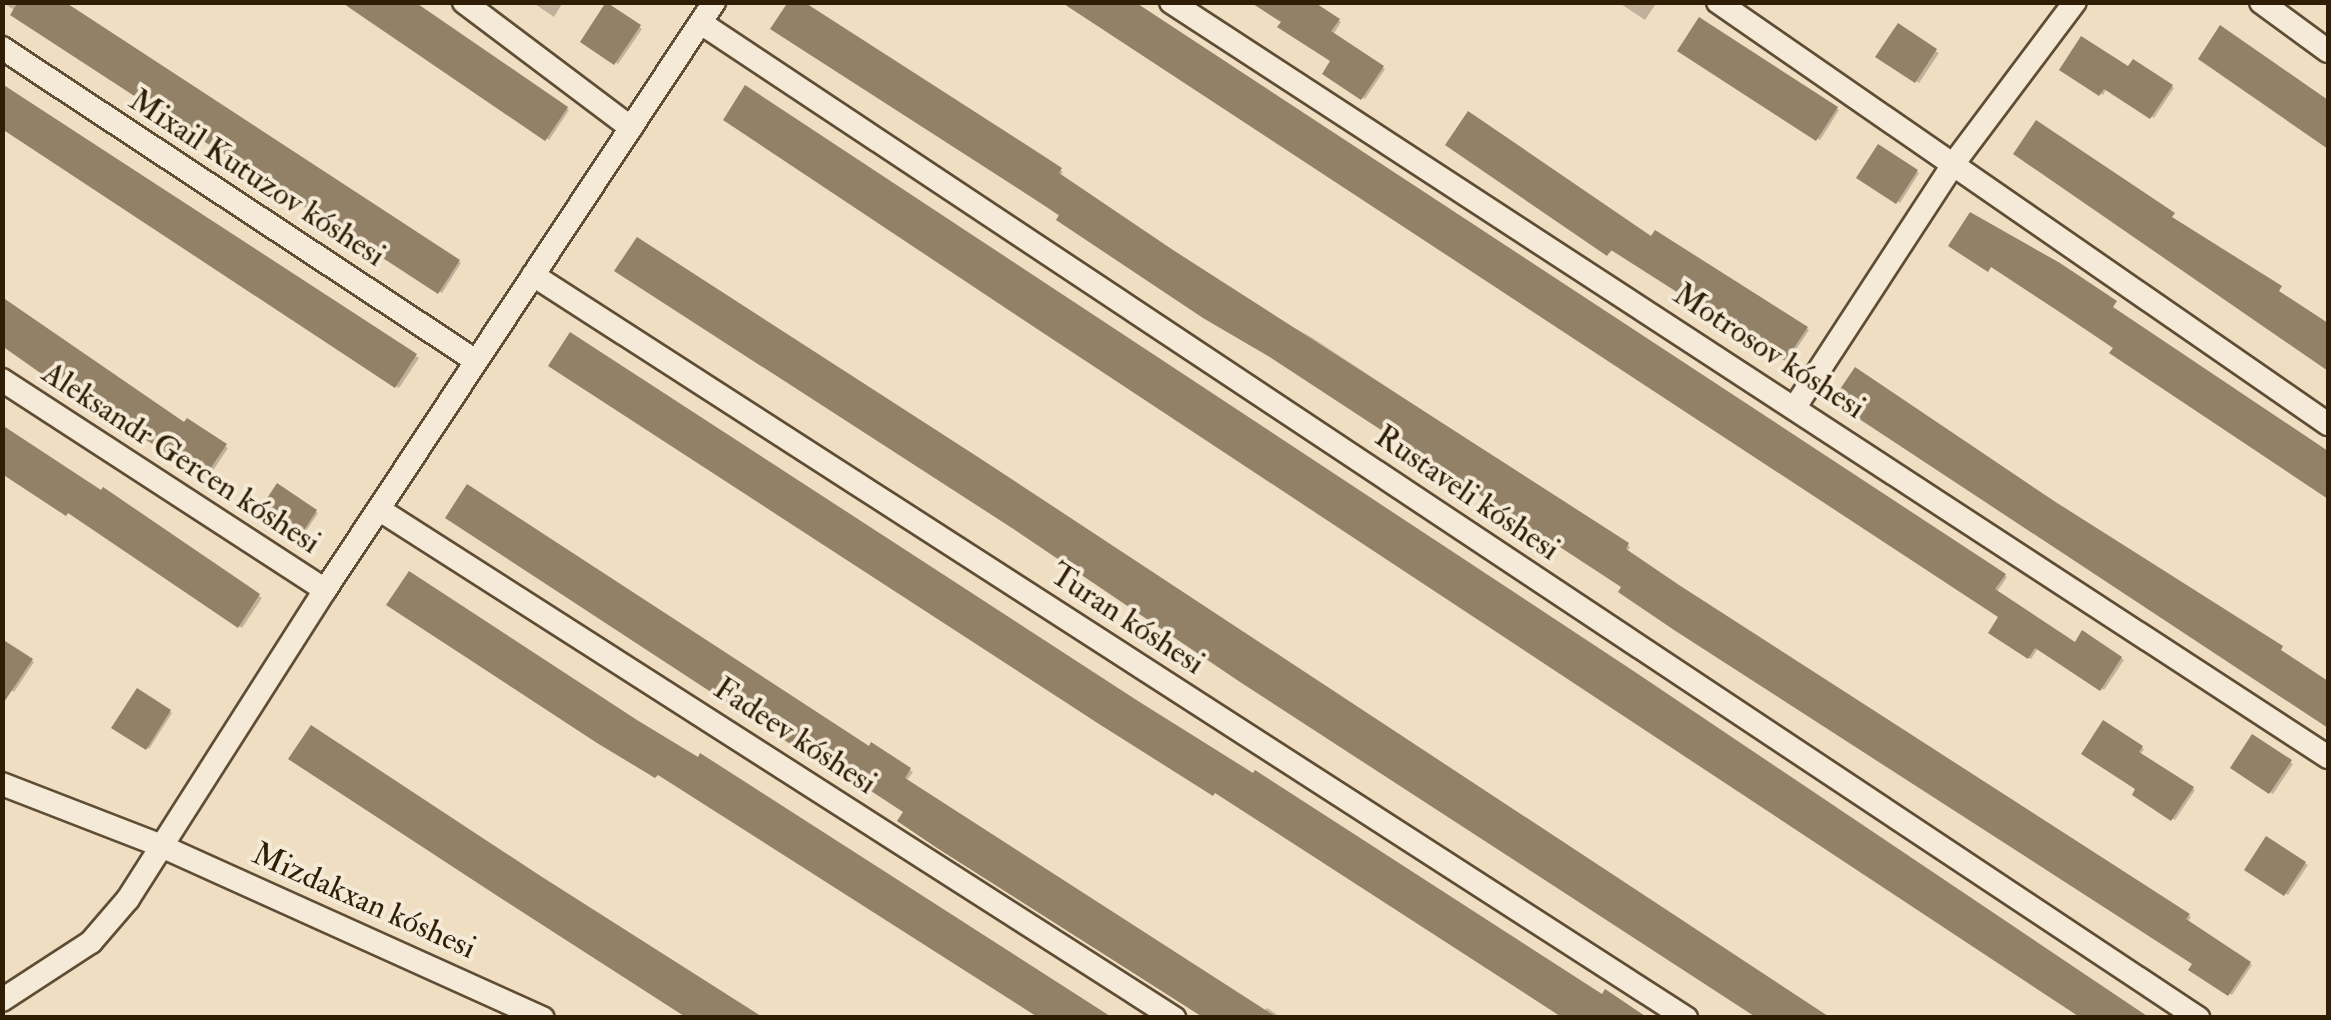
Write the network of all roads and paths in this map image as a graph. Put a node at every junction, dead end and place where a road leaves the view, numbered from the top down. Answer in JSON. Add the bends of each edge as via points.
{"nodes":[{"id":1,"x":464,"y":2,"type":"edge"},
{"id":2,"x":714,"y":2,"type":"edge"},
{"id":3,"x":1171,"y":2,"type":"edge"},
{"id":4,"x":1718,"y":2,"type":"edge"},
{"id":5,"x":2075,"y":2,"type":"edge"},
{"id":6,"x":2261,"y":2,"type":"edge"},
{"id":7,"x":700,"y":23,"type":"junction"},
{"id":8,"x":2,"y":48,"type":"edge"},
{"id":9,"x":2328,"y":51,"type":"edge"},
{"id":10,"x":631,"y":128,"type":"junction"},
{"id":11,"x":1954,"y":163,"type":"junction"},
{"id":12,"x":534,"y":275,"type":"junction"},
{"id":13,"x":476,"y":361,"type":"junction"},
{"id":14,"x":2,"y":380,"type":"edge"},
{"id":15,"x":1796,"y":407,"type":"junction"},
{"id":16,"x":2328,"y":424,"type":"edge"},
{"id":17,"x":380,"y":510,"type":"junction"},
{"id":18,"x":325,"y":590,"type":"junction"},
{"id":19,"x":2328,"y":757,"type":"edge"},
{"id":20,"x":2,"y":784,"type":"edge"},
{"id":21,"x":159,"y":845,"type":"junction"},
{"id":22,"x":2,"y":1000,"type":"edge"},
{"id":23,"x":542,"y":1018,"type":"edge"},
{"id":24,"x":1174,"y":1018,"type":"edge"},
{"id":25,"x":1686,"y":1018,"type":"edge"},
{"id":26,"x":2198,"y":1018,"type":"edge"}],
"edges":[{"from":1,"to":10,"type":"street"},
{"from":2,"to":7,"type":"street"},
{"from":3,"to":15,"type":"street","name":"Motrosov kóshesi"},
{"from":4,"to":11,"type":"street"},
{"from":5,"to":11,"type":"street"},
{"from":6,"to":9,"type":"street"},
{"from":7,"to":10,"type":"street"},
{"from":7,"to":26,"type":"street","name":"Rustaveli kóshesi"},
{"from":8,"to":13,"type":"street","name":"Mixail Kutuzov kóshesi"},
{"from":10,"to":12,"type":"street"},
{"from":11,"to":15,"type":"street"},
{"from":11,"to":16,"type":"street"},
{"from":12,"to":13,"type":"street"},
{"from":12,"to":25,"type":"street","name":"Turan kóshesi"},
{"from":13,"to":17,"type":"street"},
{"from":14,"to":18,"type":"street","name":"Aleksandr Gercen kóshesi"},
{"from":15,"to":19,"type":"street","name":"Motrosov kóshesi"},
{"from":17,"to":18,"type":"street"},
{"from":17,"to":24,"type":"street","name":"Fadeev kóshesi"},
{"from":18,"to":21,"type":"street"},
{"from":20,"to":21,"type":"street","name":"Mizdakxan kóshesi"},
{"from":21,"to":22,"type":"street","via":[[128,899],[91,942]]},
{"from":21,"to":23,"type":"street","name":"Mizdakxan kóshesi"}]}
